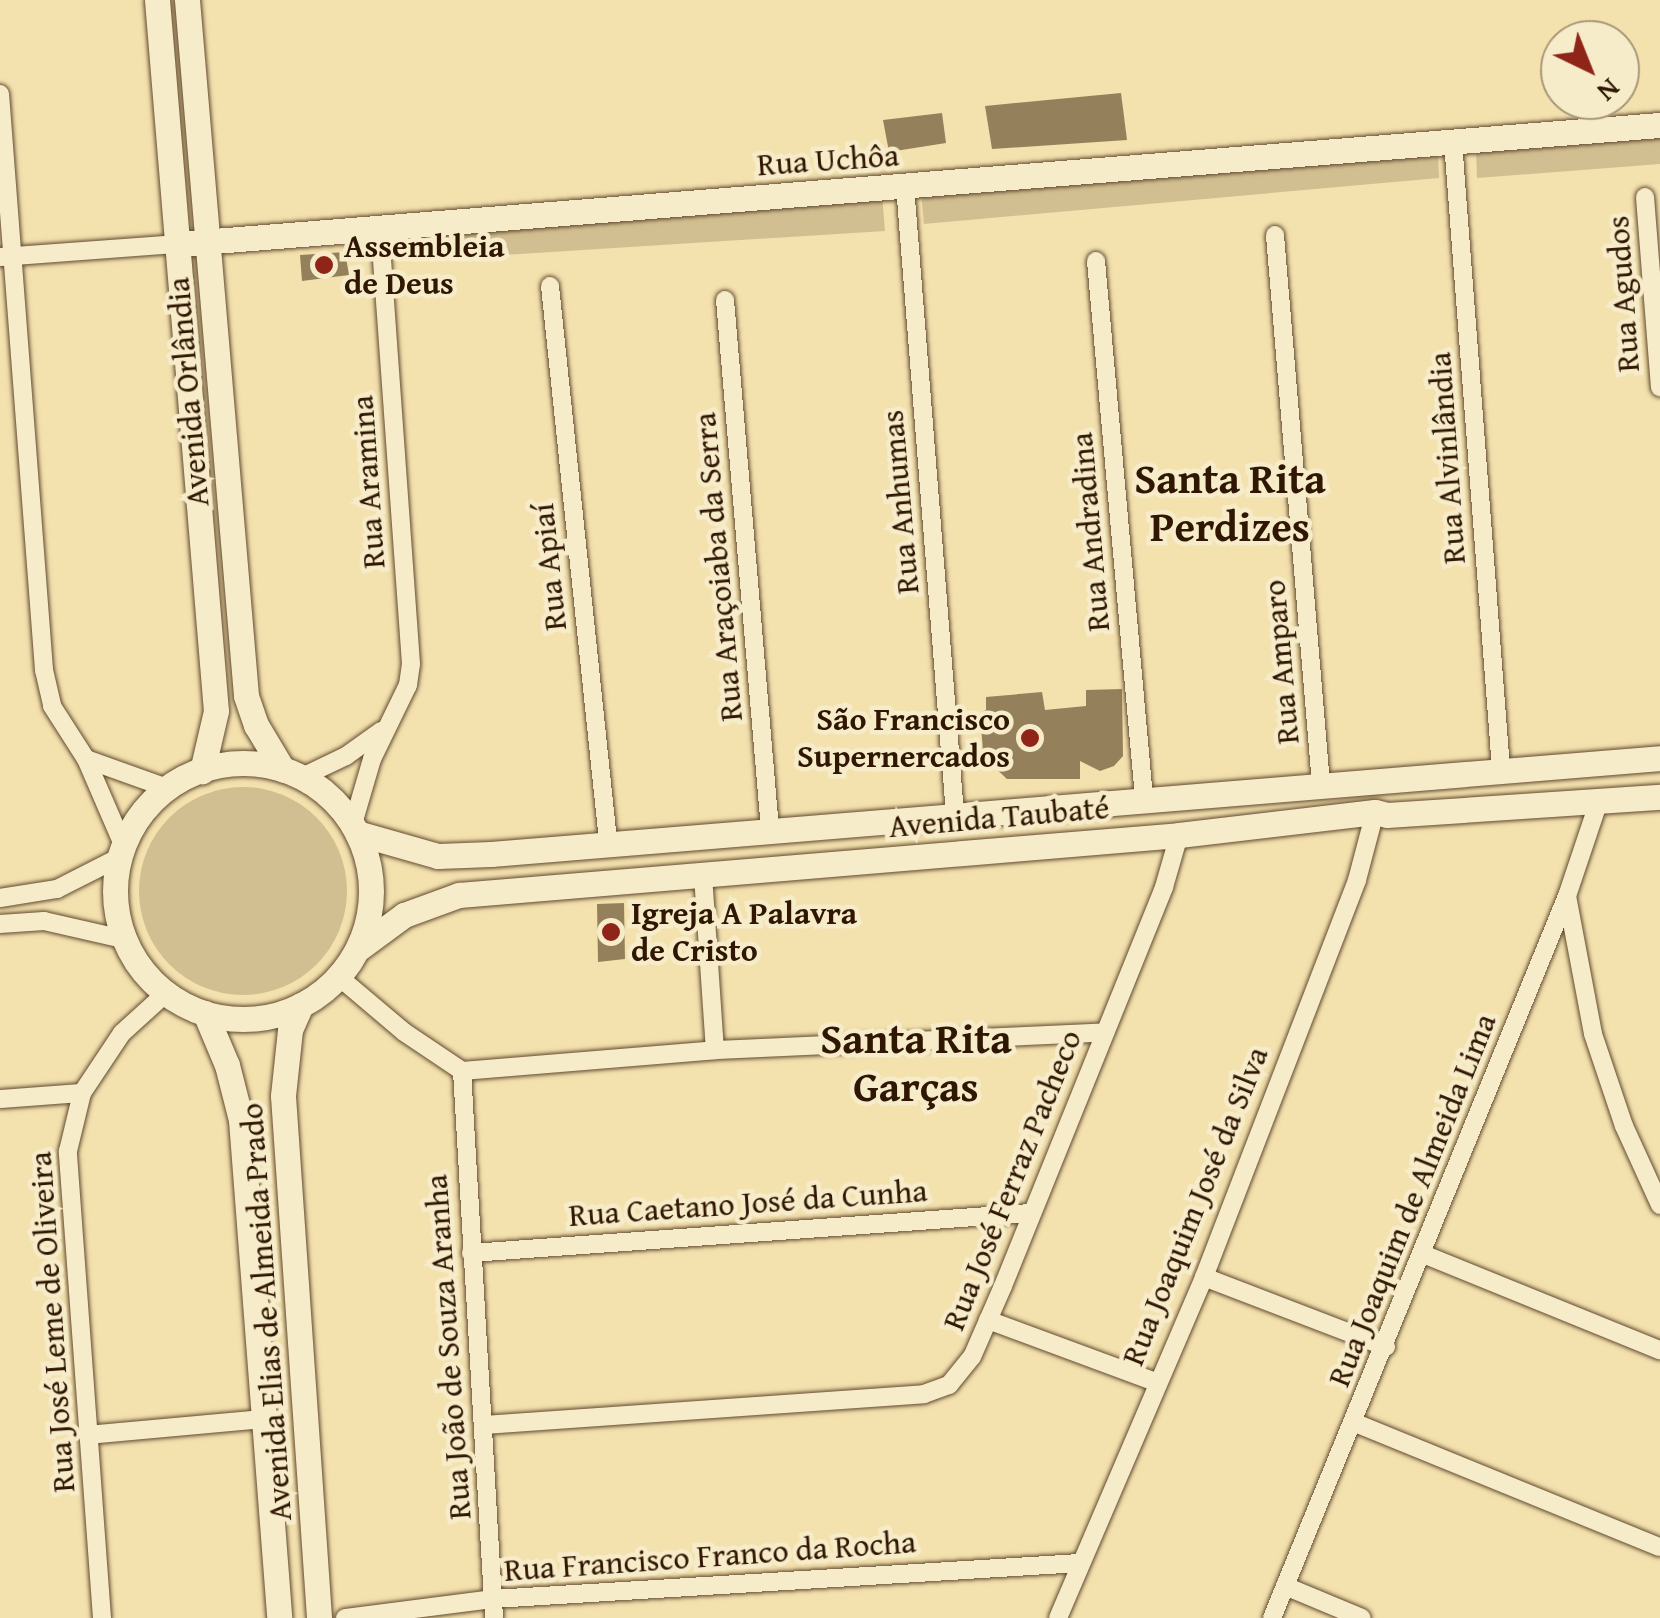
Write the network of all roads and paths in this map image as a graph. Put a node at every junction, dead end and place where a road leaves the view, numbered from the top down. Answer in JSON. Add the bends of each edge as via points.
{"nodes":[{"id":1,"x":157,"y":0,"type":"edge"},
{"id":2,"x":187,"y":0,"type":"edge"},
{"id":3,"x":0,"y":94,"type":"edge"},
{"id":4,"x":1660,"y":125,"type":"edge"},
{"id":5,"x":1453,"y":142,"type":"junction"},
{"id":6,"x":904,"y":186,"type":"junction"},
{"id":7,"x":1646,"y":196,"type":"dead end"},
{"id":8,"x":380,"y":227,"type":"junction"},
{"id":9,"x":1274,"y":235,"type":"dead end"},
{"id":10,"x":208,"y":241,"type":"junction"},
{"id":11,"x":178,"y":244,"type":"junction"},
{"id":12,"x":7,"y":257,"type":"edge"},
{"id":13,"x":1096,"y":261,"type":"dead end"},
{"id":14,"x":550,"y":286,"type":"dead end"},
{"id":15,"x":725,"y":300,"type":"dead end"},
{"id":16,"x":1660,"y":386,"type":"edge"},
{"id":17,"x":386,"y":728,"type":"junction"},
{"id":18,"x":86,"y":758,"type":"junction"},
{"id":19,"x":1660,"y":758,"type":"edge"},
{"id":20,"x":1501,"y":769,"type":"junction"},
{"id":21,"x":202,"y":771,"type":"junction"},
{"id":22,"x":293,"y":773,"type":"junction"},
{"id":23,"x":1402,"y":776,"type":"junction"},
{"id":24,"x":1370,"y":779,"type":"junction"},
{"id":25,"x":1322,"y":784,"type":"junction"},
{"id":26,"x":168,"y":788,"type":"junction"},
{"id":27,"x":1660,"y":797,"type":"edge"},
{"id":28,"x":1144,"y":798,"type":"junction"},
{"id":29,"x":1599,"y":801,"type":"junction"},
{"id":30,"x":1375,"y":812,"type":"junction"},
{"id":31,"x":955,"y":814,"type":"junction"},
{"id":32,"x":1402,"y":814,"type":"junction"},
{"id":33,"x":859,"y":822,"type":"junction"},
{"id":34,"x":355,"y":828,"type":"junction"},
{"id":35,"x":770,"y":829,"type":"junction"},
{"id":36,"x":1179,"y":835,"type":"junction"},
{"id":37,"x":608,"y":841,"type":"junction"},
{"id":38,"x":121,"y":849,"type":"junction"},
{"id":39,"x":861,"y":862,"type":"junction"},
{"id":40,"x":703,"y":875,"type":"junction"},
{"id":41,"x":1567,"y":896,"type":"junction"},
{"id":42,"x":0,"y":898,"type":"edge"},
{"id":43,"x":0,"y":924,"type":"edge"},
{"id":44,"x":123,"y":939,"type":"junction"},
{"id":45,"x":358,"y":949,"type":"junction"},
{"id":46,"x":339,"y":977,"type":"junction"},
{"id":47,"x":164,"y":994,"type":"junction"},
{"id":48,"x":301,"y":1005,"type":"junction"},
{"id":49,"x":204,"y":1013,"type":"junction"},
{"id":50,"x":1105,"y":1032,"type":"junction"},
{"id":51,"x":715,"y":1050,"type":"junction"},
{"id":52,"x":462,"y":1072,"type":"junction"},
{"id":53,"x":82,"y":1093,"type":"junction"},
{"id":54,"x":0,"y":1098,"type":"edge"},
{"id":55,"x":1660,"y":1205,"type":"edge"},
{"id":56,"x":1030,"y":1213,"type":"junction"},
{"id":57,"x":471,"y":1253,"type":"junction"},
{"id":58,"x":1423,"y":1254,"type":"junction"},
{"id":59,"x":1204,"y":1276,"type":"junction"},
{"id":60,"x":988,"y":1320,"type":"junction"},
{"id":61,"x":1386,"y":1347,"type":"junction"},
{"id":62,"x":1660,"y":1350,"type":"edge"},
{"id":63,"x":1156,"y":1382,"type":"junction"},
{"id":64,"x":265,"y":1419,"type":"junction"},
{"id":65,"x":1353,"y":1422,"type":"junction"},
{"id":66,"x":484,"y":1425,"type":"junction"},
{"id":67,"x":88,"y":1435,"type":"junction"},
{"id":68,"x":1660,"y":1547,"type":"edge"},
{"id":69,"x":1080,"y":1562,"type":"junction"},
{"id":70,"x":1285,"y":1586,"type":"junction"},
{"id":71,"x":494,"y":1609,"type":"edge"},
{"id":72,"x":102,"y":1618,"type":"edge"},
{"id":73,"x":279,"y":1618,"type":"edge"},
{"id":74,"x":319,"y":1618,"type":"edge"},
{"id":75,"x":345,"y":1618,"type":"edge"},
{"id":76,"x":1058,"y":1618,"type":"edge"},
{"id":77,"x":1272,"y":1618,"type":"edge"},
{"id":78,"x":1362,"y":1618,"type":"edge"}],
"edges":[{"from":1,"to":11,"type":"street","name":"Avenida Orlândia"},
{"from":2,"to":10,"type":"street","name":"Avenida Orlândia"},
{"from":3,"to":12,"type":"street"},
{"from":4,"to":5,"type":"street","name":"Rua Uchôa"},
{"from":5,"to":6,"type":"street","name":"Rua Uchôa"},
{"from":5,"to":20,"type":"street","name":"Rua Alvinlândia"},
{"from":6,"to":8,"type":"street","name":"Rua Uchôa"},
{"from":6,"to":31,"type":"street","name":"Rua Anhumas"},
{"from":7,"to":16,"type":"street","name":"Rua Agudos"},
{"from":8,"to":10,"type":"street","name":"Rua Uchôa"},
{"from":8,"to":17,"type":"street","name":"Rua Aramina","via":[[410,664],[408,685]]},
{"from":9,"to":25,"type":"street","name":"Rua Amparo"},
{"from":10,"to":11,"type":"street","name":"Rua Uchôa"},
{"from":10,"to":22,"type":"street","name":"Avenida Orlândia","via":[[246,696],[256,724]]},
{"from":11,"to":12,"type":"street","name":"Rua Uchôa"},
{"from":11,"to":21,"type":"street","name":"Avenida Orlândia","via":[[216,711]]},
{"from":12,"to":18,"type":"street","via":[[44,670],[52,706]]},
{"from":13,"to":28,"type":"street","name":"Rua Andradina"},
{"from":14,"to":37,"type":"street","name":"Rua Apiaí"},
{"from":15,"to":35,"type":"street","name":"Rua Araçoiaba da Serra"},
{"from":17,"to":22,"type":"street","name":"Rua Aramina","via":[[346,756]]},
{"from":17,"to":34,"type":"street","name":"Rua Aramina"},
{"from":18,"to":26,"type":"street"},
{"from":18,"to":38,"type":"street"},
{"from":19,"to":20,"type":"street","name":"Avenida Taubaté"},
{"from":20,"to":23,"type":"street","name":"Avenida Taubaté"},
{"from":21,"to":22,"type":"street","via":[[240,763]]},
{"from":21,"to":26,"type":"street"},
{"from":22,"to":34,"type":"street","via":[[329,795]]},
{"from":23,"to":24,"type":"street","name":"Avenida Taubaté"},
{"from":23,"to":32,"type":"street"},
{"from":24,"to":25,"type":"street","name":"Avenida Taubaté"},
{"from":24,"to":30,"type":"street"},
{"from":25,"to":28,"type":"street","name":"Avenida Taubaté"},
{"from":26,"to":38,"type":"street"},
{"from":27,"to":29,"type":"street","name":"Avenida Taubaté"},
{"from":28,"to":31,"type":"street","name":"Avenida Taubaté"},
{"from":29,"to":32,"type":"street","name":"Avenida Taubaté"},
{"from":29,"to":41,"type":"street","name":"Rua Joaquim de Almeida Lima"},
{"from":30,"to":32,"type":"street","name":"Avenida Taubaté"},
{"from":30,"to":36,"type":"street","name":"Avenida Taubaté"},
{"from":30,"to":59,"type":"street","name":"Rua Joaquim José da Silva","via":[[1357,880]]},
{"from":31,"to":33,"type":"street","name":"Avenida Taubaté"},
{"from":33,"to":35,"type":"street","name":"Avenida Taubaté"},
{"from":33,"to":39,"type":"street"},
{"from":34,"to":37,"type":"street","name":"Avenida Taubaté","via":[[438,856]]},
{"from":34,"to":45,"type":"street","via":[[371,877],[370,914]]},
{"from":35,"to":37,"type":"street","name":"Avenida Taubaté"},
{"from":36,"to":39,"type":"street","name":"Avenida Taubaté"},
{"from":36,"to":50,"type":"street","name":"Rua José Ferraz Pacheco"},
{"from":38,"to":42,"type":"street","via":[[57,889]]},
{"from":38,"to":44,"type":"street","via":[[115,888]]},
{"from":39,"to":40,"type":"street","name":"Avenida Taubaté"},
{"from":40,"to":45,"type":"street","name":"Avenida Taubaté","via":[[459,895],[404,915]]},
{"from":40,"to":51,"type":"street"},
{"from":41,"to":55,"type":"street","via":[[1593,1034]]},
{"from":41,"to":58,"type":"street","name":"Rua Joaquim de Almeida Lima"},
{"from":43,"to":44,"type":"street","via":[[44,921]]},
{"from":44,"to":47,"type":"street"},
{"from":45,"to":46,"type":"street"},
{"from":46,"to":48,"type":"street"},
{"from":46,"to":52,"type":"street"},
{"from":47,"to":49,"type":"street"},
{"from":47,"to":53,"type":"street","name":"Rua José Leme de Oliveira","via":[[122,1033]]},
{"from":48,"to":49,"type":"street","via":[[257,1019]]},
{"from":48,"to":74,"type":"street","name":"Avenida Elias de Almeida Prado","via":[[290,1030],[284,1096]]},
{"from":49,"to":64,"type":"street","name":"Avenida Elias de Almeida Prado","via":[[242,1120]]},
{"from":50,"to":51,"type":"street"},
{"from":50,"to":56,"type":"street","name":"Rua José Ferraz Pacheco"},
{"from":51,"to":52,"type":"street"},
{"from":52,"to":57,"type":"street","name":"Rua João de Souza Aranha"},
{"from":53,"to":54,"type":"street"},
{"from":53,"to":67,"type":"street","name":"Rua José Leme de Oliveira","via":[[68,1175]]},
{"from":56,"to":57,"type":"street","name":"Rua Caetano José da Cunha"},
{"from":56,"to":60,"type":"street","name":"Rua José Ferraz Pacheco"},
{"from":57,"to":66,"type":"street","name":"Rua João de Souza Aranha"},
{"from":58,"to":61,"type":"street","name":"Rua Joaquim de Almeida Lima"},
{"from":58,"to":62,"type":"street"},
{"from":59,"to":61,"type":"street"},
{"from":59,"to":63,"type":"street","name":"Rua Joaquim José da Silva"},
{"from":60,"to":63,"type":"street"},
{"from":60,"to":66,"type":"street","name":"Rua José Ferraz Pacheco","via":[[972,1357],[938,1392]]},
{"from":61,"to":65,"type":"street","name":"Rua Joaquim de Almeida Lima"},
{"from":63,"to":69,"type":"street","name":"Rua Joaquim José da Silva"},
{"from":64,"to":67,"type":"street"},
{"from":64,"to":73,"type":"street","name":"Avenida Elias de Almeida Prado"},
{"from":65,"to":68,"type":"street"},
{"from":65,"to":70,"type":"street","name":"Rua Joaquim de Almeida Lima"},
{"from":66,"to":71,"type":"street","name":"Rua João de Souza Aranha"},
{"from":67,"to":72,"type":"street","name":"Rua José Leme de Oliveira"},
{"from":69,"to":71,"type":"street","name":"Rua Francisco Franco da Rocha"},
{"from":69,"to":76,"type":"street","name":"Rua Joaquim José da Silva"},
{"from":70,"to":77,"type":"street","name":"Rua Joaquim de Almeida Lima"},
{"from":70,"to":78,"type":"street"},
{"from":71,"to":75,"type":"street","name":"Rua Francisco Franco da Rocha"}]}
